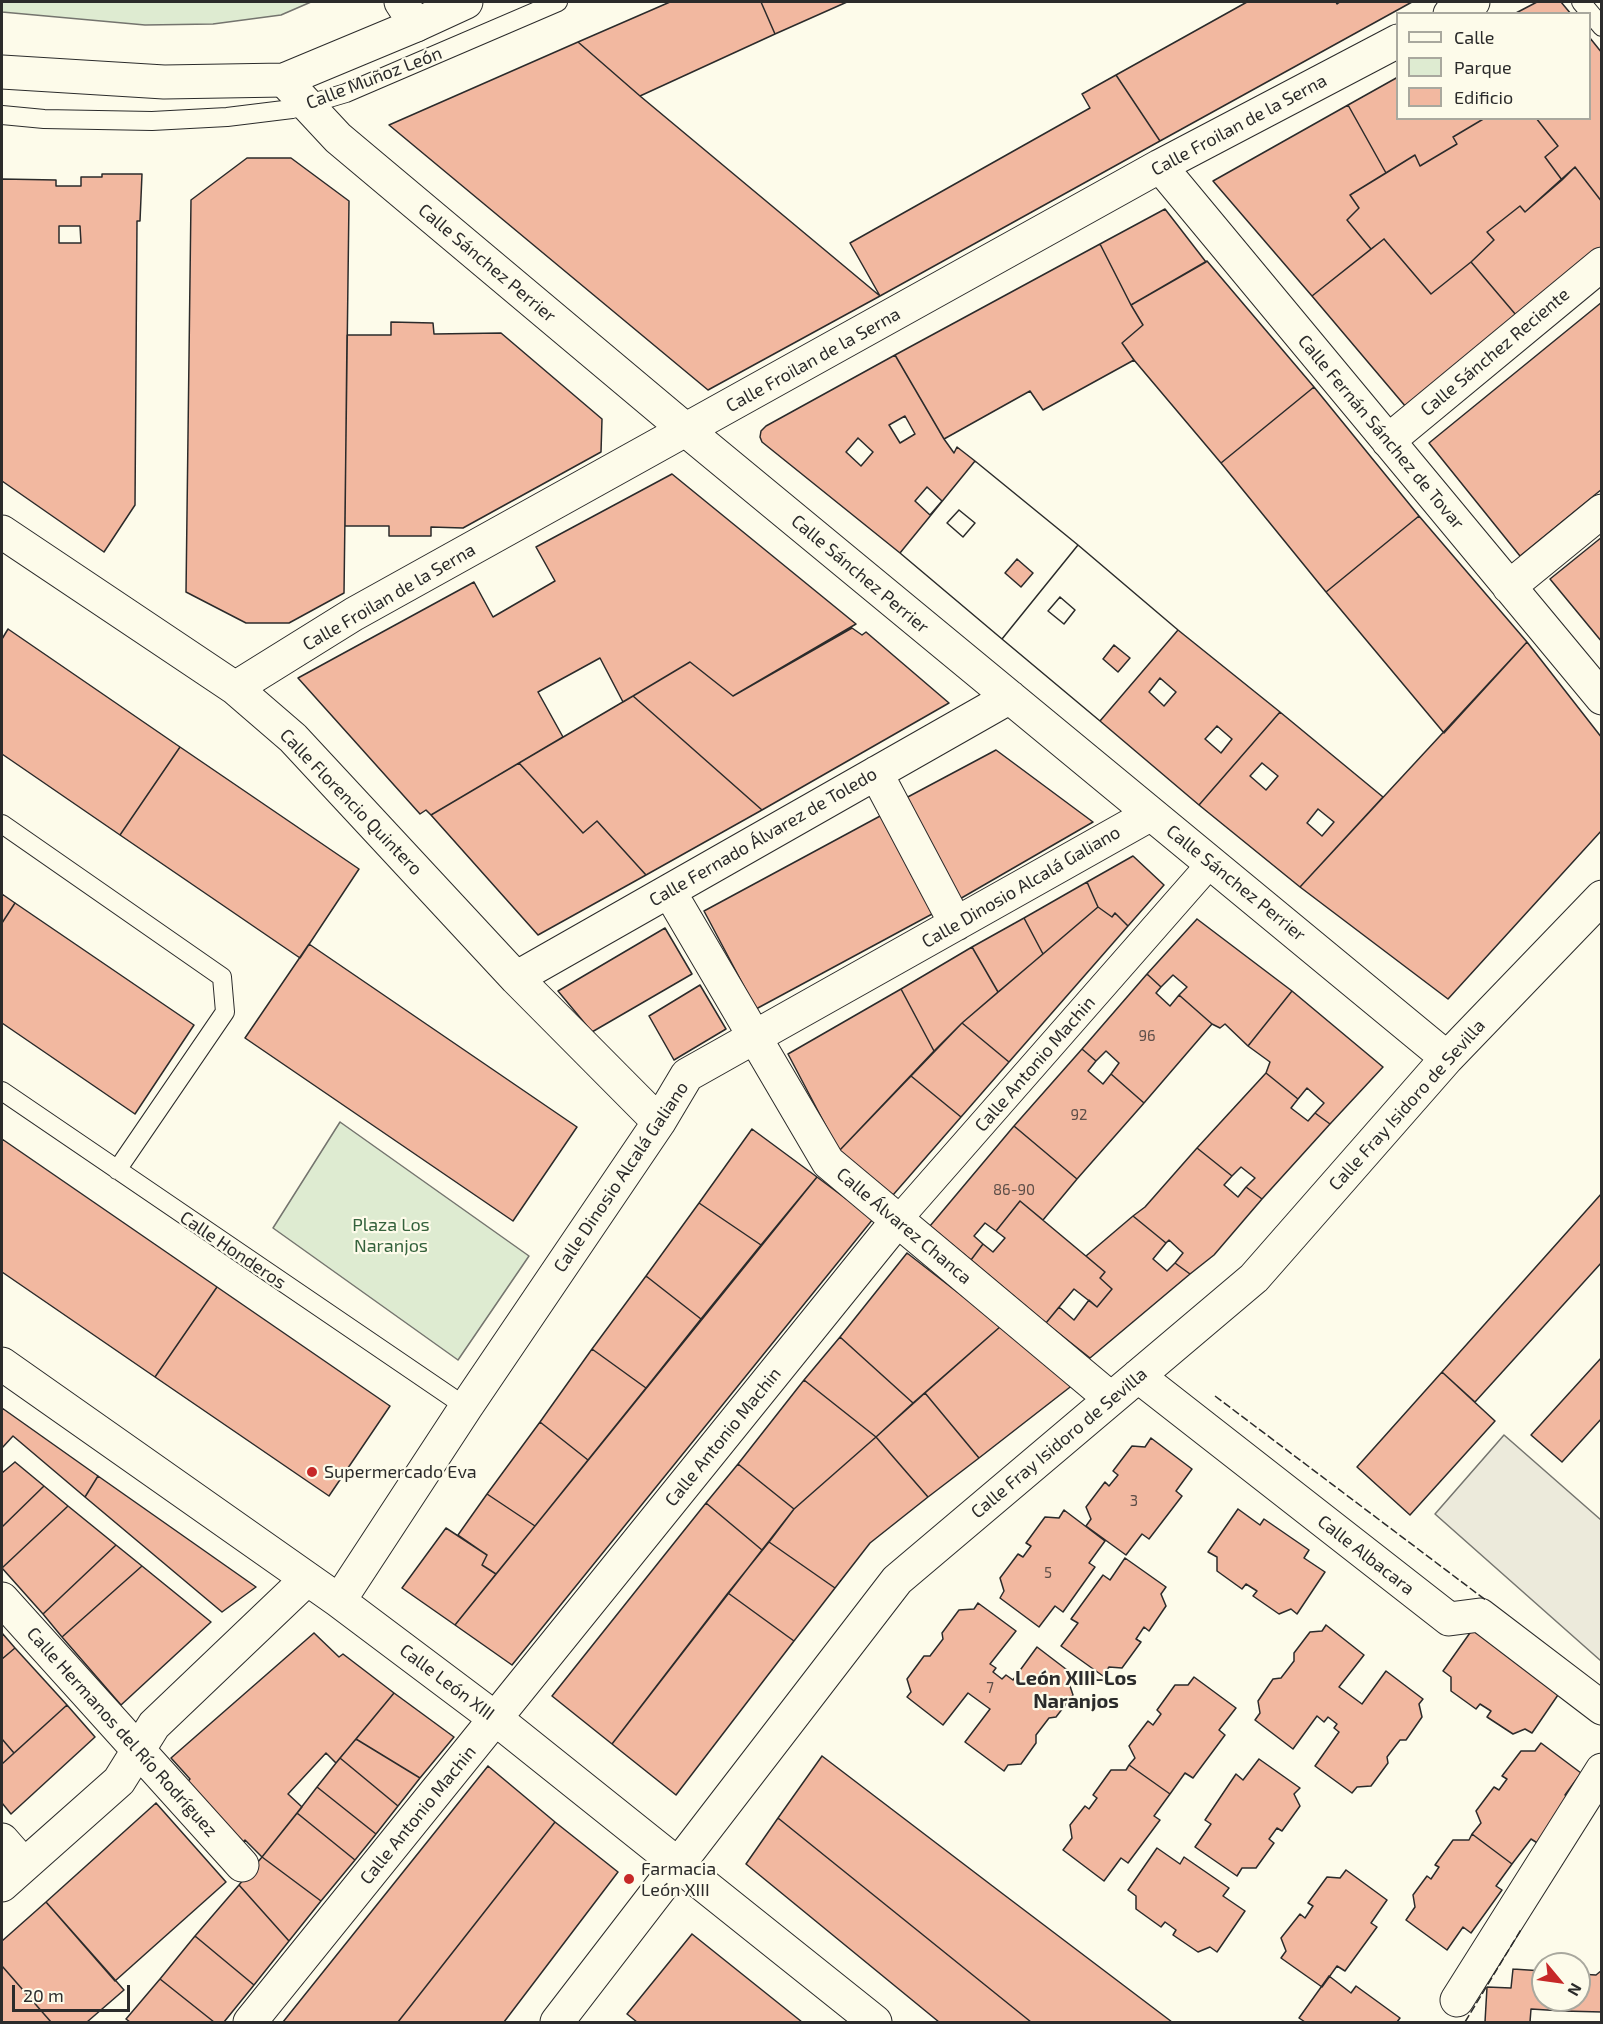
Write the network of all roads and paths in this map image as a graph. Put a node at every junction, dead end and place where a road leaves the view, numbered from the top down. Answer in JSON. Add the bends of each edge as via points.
{"nodes":[{"id":1,"x":466,"y":2,"type":"edge"},
{"id":2,"x":558,"y":2,"type":"edge"},
{"id":3,"x":1473,"y":2,"type":"edge"},
{"id":4,"x":1454,"y":12,"type":"edge"},
{"id":5,"x":409,"y":13,"type":"edge"},
{"id":6,"x":1591,"y":14,"type":"edge"},
{"id":7,"x":1602,"y":27,"type":"edge"},
{"id":8,"x":1396,"y":42,"type":"edge"},
{"id":9,"x":2,"y":72,"type":"edge"},
{"id":10,"x":284,"y":80,"type":"junction"},
{"id":11,"x":307,"y":105,"type":"junction"},
{"id":12,"x":2,"y":115,"type":"edge"},
{"id":13,"x":1160,"y":166,"type":"junction"},
{"id":14,"x":1602,"y":264,"type":"edge"},
{"id":15,"x":686,"y":430,"type":"junction"},
{"id":16,"x":1388,"y":441,"type":"junction"},
{"id":17,"x":1602,"y":511,"type":"edge"},
{"id":18,"x":6,"y":544,"type":"edge"},
{"id":19,"x":1509,"y":587,"type":"junction"},
{"id":20,"x":235,"y":688,"type":"junction"},
{"id":21,"x":1010,"y":697,"type":"junction"},
{"id":22,"x":1602,"y":698,"type":"edge"},
{"id":23,"x":876,"y":773,"type":"junction"},
{"id":24,"x":1151,"y":814,"type":"junction"},
{"id":25,"x":2,"y":824,"type":"edge"},
{"id":26,"x":1211,"y":863,"type":"junction"},
{"id":27,"x":669,"y":891,"type":"junction"},
{"id":28,"x":1602,"y":897,"type":"edge"},
{"id":29,"x":956,"y":924,"type":"junction"},
{"id":30,"x":516,"y":978,"type":"junction"},
{"id":31,"x":754,"y":1038,"type":"junction"},
{"id":32,"x":1447,"y":1058,"type":"junction"},
{"id":33,"x":2,"y":1091,"type":"edge"},
{"id":34,"x":658,"y":1122,"type":"junction"},
{"id":35,"x":117,"y":1170,"type":"junction"},
{"id":36,"x":897,"y":1221,"type":"junction"},
{"id":37,"x":2,"y":1364,"type":"edge"},
{"id":38,"x":1138,"y":1376,"type":"junction"},
{"id":39,"x":1110,"y":1398,"type":"junction"},
{"id":40,"x":466,"y":1407,"type":"junction"},
{"id":41,"x":307,"y":1579,"type":"junction"},
{"id":42,"x":2,"y":1599,"type":"edge"},
{"id":43,"x":339,"y":1601,"type":"junction"},
{"id":44,"x":1602,"y":1708,"type":"edge"},
{"id":45,"x":496,"y":1719,"type":"junction"},
{"id":46,"x":138,"y":1752,"type":"junction"},
{"id":47,"x":1602,"y":1770,"type":"edge"},
{"id":48,"x":2,"y":1840,"type":"edge"},
{"id":49,"x":678,"y":1864,"type":"junction"},
{"id":50,"x":242,"y":1865,"type":"dead end"},
{"id":51,"x":13,"y":1875,"type":"edge"},
{"id":52,"x":1457,"y":2000,"type":"dead end"},
{"id":53,"x":250,"y":2022,"type":"edge"},
{"id":54,"x":557,"y":2022,"type":"edge"},
{"id":55,"x":875,"y":2022,"type":"edge"}],
"edges":[{"from":1,"to":5,"type":"street","name":"Calle Muñoz León"},
{"from":2,"to":11,"type":"lane","name":"Calle Muñoz León","via":[[357,88]]},
{"from":3,"to":4,"type":"street"},
{"from":5,"to":10,"type":"street","name":"Calle Muñoz León"},
{"from":6,"to":7,"type":"lane"},
{"from":8,"to":13,"type":"street","name":"Calle Froilan de la Serna"},
{"from":9,"to":10,"type":"street","name":"Calle Muñoz León","via":[[164,82]]},
{"from":10,"to":11,"type":"street","name":"Calle Sánchez Perrier"},
{"from":11,"to":12,"type":"lane","name":"Calle Muñoz León","via":[[227,117],[152,121]]},
{"from":11,"to":15,"type":"street","name":"Calle Sánchez Perrier","via":[[338,138]]},
{"from":13,"to":15,"type":"street","name":"Calle Froilan de la Serna"},
{"from":13,"to":16,"type":"street","name":"Calle Fernán Sánchez de Tovar"},
{"from":14,"to":16,"type":"street","name":"Calle Sánchez Reciente"},
{"from":15,"to":20,"type":"street","name":"Calle Froilan de la Serna","via":[[354,614]]},
{"from":15,"to":21,"type":"street","name":"Calle Sánchez Perrier"},
{"from":16,"to":19,"type":"street","name":"Calle Fernán Sánchez de Tovar"},
{"from":17,"to":19,"type":"street"},
{"from":18,"to":20,"type":"street","name":"Calle Florencio Quintero"},
{"from":19,"to":22,"type":"street","name":"Calle Fernán Sánchez de Tovar"},
{"from":20,"to":30,"type":"street","name":"Calle Florencio Quintero","via":[[293,738]]},
{"from":21,"to":23,"type":"street","name":"Calle Fernado Álvarez de Toledo"},
{"from":21,"to":24,"type":"street","name":"Calle Sánchez Perrier"},
{"from":23,"to":27,"type":"street","name":"Calle Fernado Álvarez de Toledo"},
{"from":23,"to":29,"type":"street"},
{"from":24,"to":26,"type":"street","name":"Calle Sánchez Perrier"},
{"from":24,"to":29,"type":"street","name":"Calle Dinosio Alcalá Galiano"},
{"from":25,"to":35,"type":"lane","via":[[222,977],[225,1012]]},
{"from":26,"to":32,"type":"street","name":"Calle Sánchez Perrier"},
{"from":26,"to":36,"type":"street","name":"Calle Antonio Machin"},
{"from":27,"to":30,"type":"street","name":"Calle Fernado Álvarez de Toledo"},
{"from":27,"to":31,"type":"street","name":"Calle Álvarez Chanca"},
{"from":28,"to":32,"type":"street","name":"Calle Fray Isidoro de Sevilla"},
{"from":29,"to":31,"type":"street","name":"Calle Dinosio Alcalá Galiano"},
{"from":30,"to":34,"type":"street","name":"Calle Florencio Quintero"},
{"from":31,"to":34,"type":"street","name":"Calle Dinosio Alcalá Galiano","via":[[687,1076]]},
{"from":31,"to":36,"type":"street","name":"Calle Álvarez Chanca","via":[[828,1162]]},
{"from":32,"to":38,"type":"street","name":"Calle Fray Isidoro de Sevilla","via":[[1254,1278]]},
{"from":33,"to":35,"type":"lane","name":"Calle Honderos"},
{"from":34,"to":40,"type":"street","name":"Calle Dinosio Alcalá Galiano"},
{"from":35,"to":40,"type":"lane","name":"Calle Honderos"},
{"from":36,"to":39,"type":"street","name":"Calle Álvarez Chanca"},
{"from":36,"to":45,"type":"street","name":"Calle Antonio Machin"},
{"from":37,"to":41,"type":"street","name":"Calle León XIII"},
{"from":38,"to":39,"type":"street","name":"Calle Fray Isidoro de Sevilla"},
{"from":38,"to":44,"type":"street","name":"Calle Albacara","via":[[1449,1619],[1480,1615]]},
{"from":39,"to":49,"type":"street","name":"Calle Fray Isidoro de Sevilla","via":[[897,1580]]},
{"from":40,"to":43,"type":"street","name":"Calle Dinosio Alcalá Galiano"},
{"from":41,"to":43,"type":"street","name":"Calle León XIII"},
{"from":41,"to":46,"type":"street","via":[[154,1725]]},
{"from":42,"to":46,"type":"street","name":"Calle Hermanos del Río Rodríguez"},
{"from":43,"to":45,"type":"street","name":"Calle León XIII"},
{"from":45,"to":49,"type":"street","name":"Calle León XIII"},
{"from":45,"to":53,"type":"street","name":"Calle Antonio Machin"},
{"from":46,"to":50,"type":"street","name":"Calle Hermanos del Río Rodríguez"},
{"from":46,"to":51,"type":"street","via":[[119,1782]]},
{"from":47,"to":52,"type":"street"},
{"from":48,"to":51,"type":"street"},
{"from":49,"to":54,"type":"street","name":"Calle Fray Isidoro de Sevilla"},
{"from":49,"to":55,"type":"street","name":"Calle León XIII"}]}
